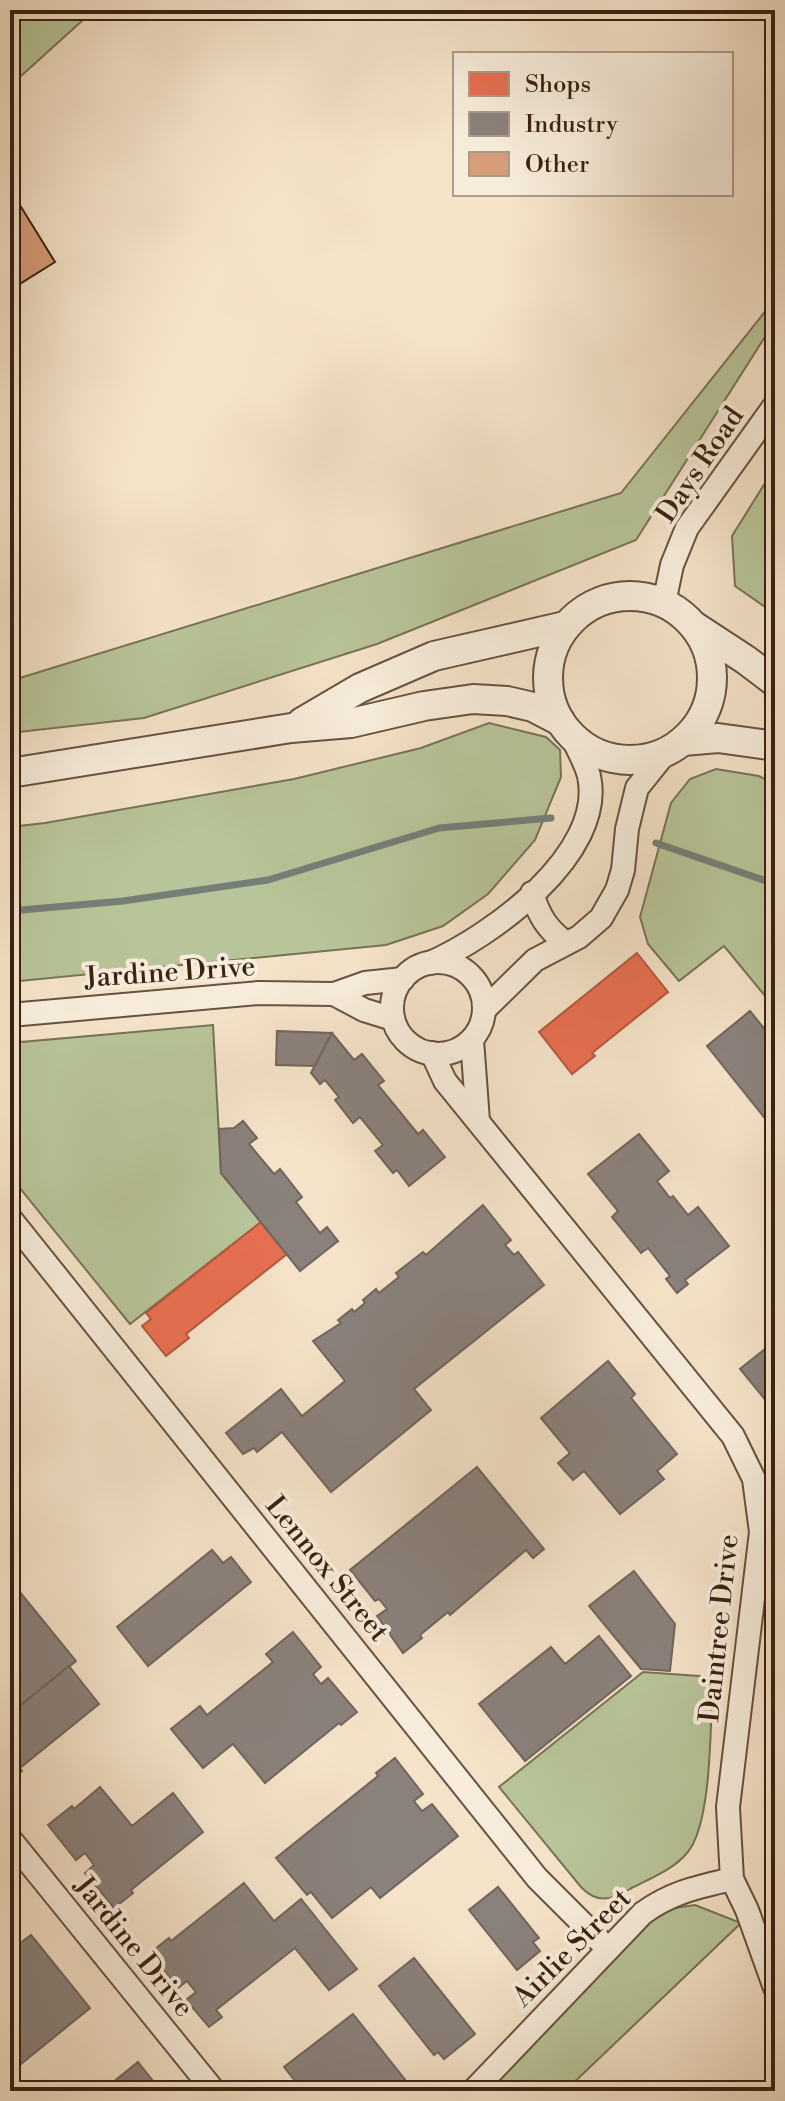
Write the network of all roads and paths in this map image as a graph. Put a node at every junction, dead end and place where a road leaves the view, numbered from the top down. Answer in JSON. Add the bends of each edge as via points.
{"nodes":[{"id":1,"x":775,"y":405,"type":"edge"},
{"id":2,"x":664,"y":603,"type":"junction"},
{"id":3,"x":565,"y":626,"type":"junction"},
{"id":4,"x":693,"y":626,"type":"junction"},
{"id":5,"x":775,"y":682,"type":"edge"},
{"id":6,"x":291,"y":728,"type":"junction"},
{"id":7,"x":566,"y":729,"type":"junction"},
{"id":8,"x":674,"y":746,"type":"junction"},
{"id":9,"x":775,"y":746,"type":"edge"},
{"id":10,"x":10,"y":773,"type":"edge"},
{"id":11,"x":532,"y":893,"type":"junction"},
{"id":12,"x":566,"y":943,"type":"junction"},
{"id":13,"x":430,"y":963,"type":"junction"},
{"id":14,"x":403,"y":979,"type":"junction"},
{"id":15,"x":334,"y":994,"type":"junction"},
{"id":16,"x":484,"y":1010,"type":"junction"},
{"id":17,"x":10,"y":1015,"type":"edge"},
{"id":18,"x":393,"y":1019,"type":"junction"},
{"id":19,"x":472,"y":1040,"type":"junction"},
{"id":20,"x":432,"y":1053,"type":"junction"},
{"id":21,"x":478,"y":1121,"type":"junction"},
{"id":22,"x":10,"y":1218,"type":"edge"},
{"id":23,"x":10,"y":1839,"type":"edge"},
{"id":24,"x":732,"y":1879,"type":"junction"},
{"id":25,"x":608,"y":1949,"type":"junction"},
{"id":26,"x":775,"y":1988,"type":"edge"},
{"id":27,"x":214,"y":2091,"type":"edge"},
{"id":28,"x":473,"y":2091,"type":"edge"}],
"edges":[{"from":1,"to":2,"type":"street","name":"Days Road","via":[[687,528]]},
{"from":2,"to":3,"type":"street","via":[[638,596],[610,598],[585,608]]},
{"from":2,"to":4,"type":"street"},
{"from":3,"to":6,"type":"street","via":[[434,656],[360,688]]},
{"from":3,"to":7,"type":"street","via":[[547,673],[550,698]]},
{"from":4,"to":5,"type":"street"},
{"from":4,"to":8,"type":"street","via":[[712,673],[709,698],[699,722]]},
{"from":6,"to":7,"type":"street","via":[[351,723],[473,699],[533,707]]},
{"from":6,"to":10,"type":"street"},
{"from":7,"to":8,"type":"street","via":[[592,751],[616,759],[641,759]]},
{"from":7,"to":11,"type":"street","via":[[589,776],[585,819],[568,857]]},
{"from":8,"to":9,"type":"street","via":[[718,738]]},
{"from":8,"to":12,"type":"street","via":[[637,788],[617,890],[601,918]]},
{"from":11,"to":12,"type":"street","via":[[549,930]]},
{"from":11,"to":13,"type":"street","via":[[477,939]]},
{"from":12,"to":16,"type":"street","via":[[535,960]]},
{"from":13,"to":14,"type":"street"},
{"from":13,"to":16,"type":"street","via":[[443,962],[468,973],[477,983]]},
{"from":14,"to":15,"type":"street","via":[[365,983]]},
{"from":14,"to":18,"type":"street","via":[[392,1005]]},
{"from":15,"to":17,"type":"street","name":"Jardine Drive","via":[[258,993]]},
{"from":15,"to":18,"type":"street"},
{"from":16,"to":19,"type":"street"},
{"from":18,"to":20,"type":"street","via":[[407,1042]]},
{"from":19,"to":20,"type":"street","via":[[460,1049]]},
{"from":19,"to":21,"type":"street"},
{"from":20,"to":21,"type":"street","name":"Daintree Drive","via":[[445,1081]]},
{"from":21,"to":24,"type":"street","name":"Daintree Drive","via":[[733,1436],[754,1479],[761,1532],[728,1807]]},
{"from":22,"to":25,"type":"street","name":"Lennox Street","via":[[537,1878]]},
{"from":23,"to":27,"type":"street","name":"Jardine Drive"},
{"from":24,"to":25,"type":"street","name":"Airlie Street","via":[[663,1899]]},
{"from":24,"to":26,"type":"street","name":"Daintree Drive"},
{"from":25,"to":28,"type":"street","name":"Airlie Street"}]}
